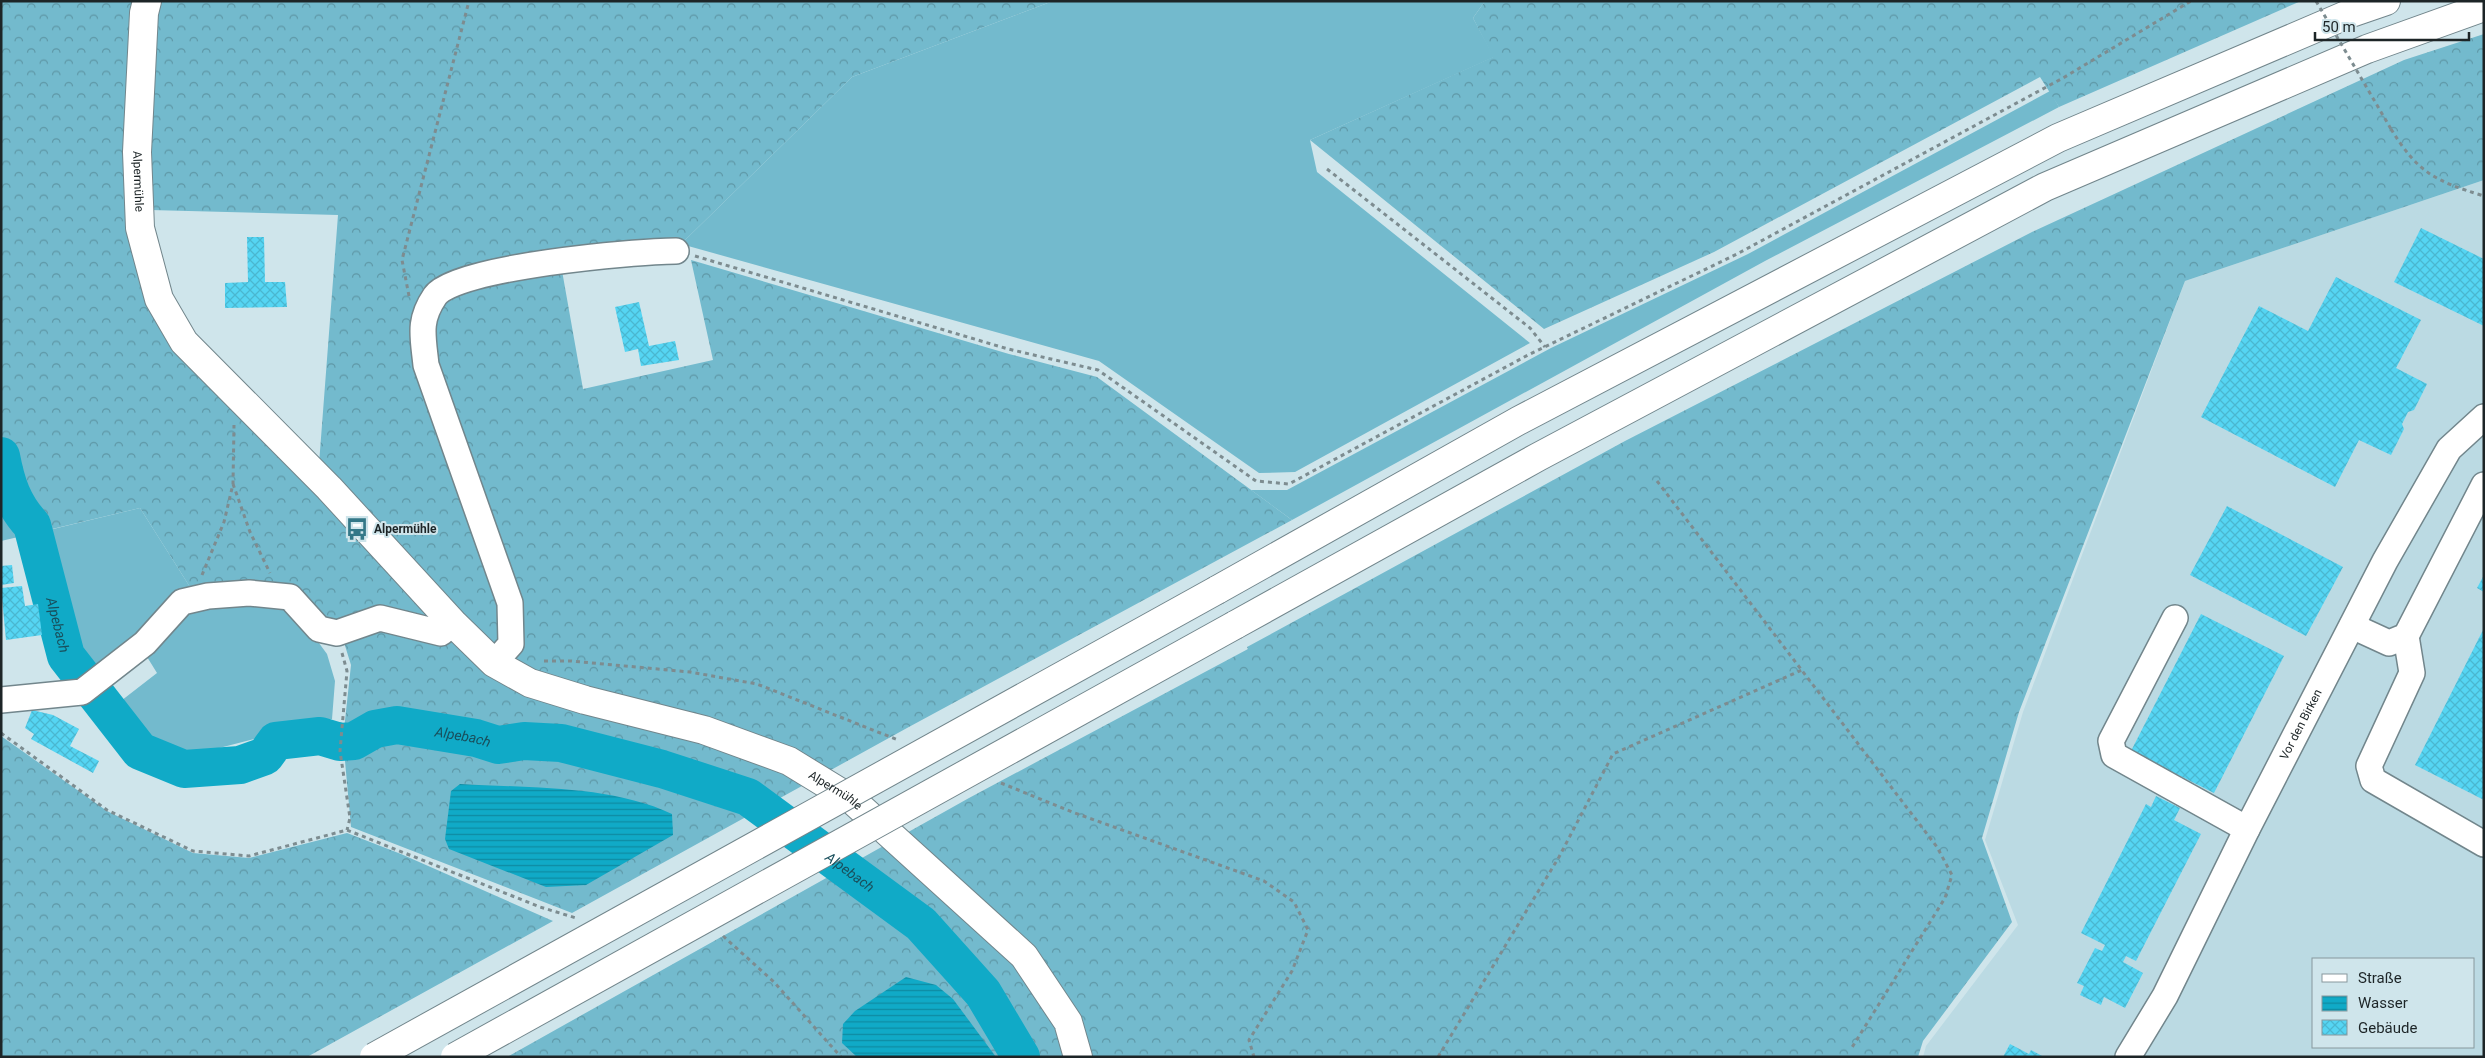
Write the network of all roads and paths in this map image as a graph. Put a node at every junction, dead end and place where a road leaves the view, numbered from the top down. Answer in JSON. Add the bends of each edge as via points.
{"nodes":[{"id":1,"x":469,"y":1,"type":"edge"},
{"id":2,"x":2191,"y":1,"type":"edge"},
{"id":3,"x":2316,"y":1,"type":"edge"},
{"id":4,"x":2386,"y":1,"type":"edge"},
{"id":5,"x":146,"y":7,"type":"edge"},
{"id":6,"x":2484,"y":7,"type":"edge"},
{"id":7,"x":1327,"y":169,"type":"dead end"},
{"id":8,"x":2484,"y":196,"type":"edge"},
{"id":9,"x":676,"y":251,"type":"joint"},
{"id":10,"x":422,"y":324,"type":"junction"},
{"id":11,"x":1545,"y":347,"type":"junction"},
{"id":12,"x":238,"y":397,"type":"junction"},
{"id":13,"x":2484,"y":418,"type":"edge"},
{"id":14,"x":1658,"y":481,"type":"dead end"},
{"id":15,"x":233,"y":484,"type":"junction"},
{"id":16,"x":2484,"y":485,"type":"edge"},
{"id":17,"x":290,"y":597,"type":"junction"},
{"id":18,"x":182,"y":602,"type":"junction"},
{"id":19,"x":2175,"y":618,"type":"dead end"},
{"id":20,"x":453,"y":623,"type":"junction"},
{"id":21,"x":2352,"y":626,"type":"junction"},
{"id":22,"x":337,"y":633,"type":"junction"},
{"id":23,"x":2406,"y":636,"type":"junction"},
{"id":24,"x":494,"y":663,"type":"junction"},
{"id":25,"x":1802,"y":670,"type":"junction"},
{"id":26,"x":1,"y":700,"type":"edge"},
{"id":27,"x":1,"y":732,"type":"edge"},
{"id":28,"x":2247,"y":829,"type":"junction"},
{"id":29,"x":2484,"y":844,"type":"edge"},
{"id":30,"x":1851,"y":1049,"type":"dead end"},
{"id":31,"x":2133,"y":1050,"type":"edge"},
{"id":32,"x":374,"y":1057,"type":"edge"},
{"id":33,"x":455,"y":1057,"type":"edge"},
{"id":34,"x":1078,"y":1057,"type":"edge"},
{"id":35,"x":1438,"y":1057,"type":"edge"}],
"edges":[{"from":1,"to":10,"type":"path","via":[[402,260],[410,305]]},
{"from":2,"to":11,"type":"path","via":[[2063,78],[1737,254]]},
{"from":3,"to":8,"type":"path","bridge":true,"via":[[2404,150],[2421,169],[2449,185]]},
{"from":4,"to":32,"type":"main road","bridge":true,"via":[[2350,13],[2058,138],[1518,421]]},
{"from":5,"to":12,"type":"main road","name":"Alpermühle","via":[[137,152],[140,228],[159,299],[184,342]]},
{"from":6,"to":33,"type":"main road","bridge":true,"via":[[2367,49],[2045,187],[1547,452]]},
{"from":7,"to":11,"type":"path","via":[[1530,328]]},
{"from":9,"to":10,"type":"street","via":[[642,251],[458,280],[436,294]]},
{"from":9,"to":11,"type":"path","via":[[1008,349],[1098,370],[1256,481],[1289,484]]},
{"from":10,"to":24,"type":"street","via":[[426,365],[510,603],[511,644]]},
{"from":12,"to":15,"type":"path","via":[[232,438]]},
{"from":12,"to":20,"type":"main road","name":"Alpermühle","via":[[329,488]]},
{"from":13,"to":21,"type":"street","name":"Vor den Birken","via":[[2449,449]]},
{"from":14,"to":25,"type":"path"},
{"from":15,"to":17,"type":"path","via":[[250,532],[269,571]]},
{"from":15,"to":18,"type":"path","via":[[224,522],[200,581]]},
{"from":16,"to":23,"type":"street"},
{"from":17,"to":18,"type":"street","via":[[249,593]]},
{"from":17,"to":22,"type":"street","via":[[318,629]]},
{"from":18,"to":26,"type":"street","via":[[145,644],[82,692]]},
{"from":19,"to":28,"type":"street","via":[[2110,740],[2114,755]]},
{"from":20,"to":22,"type":"street","via":[[441,633],[380,618]]},
{"from":20,"to":24,"type":"main road","name":"Alpermühle"},
{"from":21,"to":23,"type":"street","via":[[2389,643]]},
{"from":21,"to":28,"type":"street","name":"Vor den Birken"},
{"from":22,"to":27,"type":"path","via":[[347,671],[340,742],[350,818],[347,830],[249,856],[193,852],[107,810]]},
{"from":23,"to":29,"type":"street","via":[[2412,672],[2369,766],[2373,780]]},
{"from":24,"to":34,"type":"main road","name":"Alpermühle","via":[[530,683],[704,730],[789,761],[851,799],[1024,956],[1068,1022]]},
{"from":25,"to":30,"type":"path","via":[[1936,847],[1952,874],[1945,898]]},
{"from":25,"to":35,"type":"path","via":[[1613,754],[1559,858]]},
{"from":28,"to":31,"type":"street","name":"Vor den Birken","via":[[2165,996]]}]}
